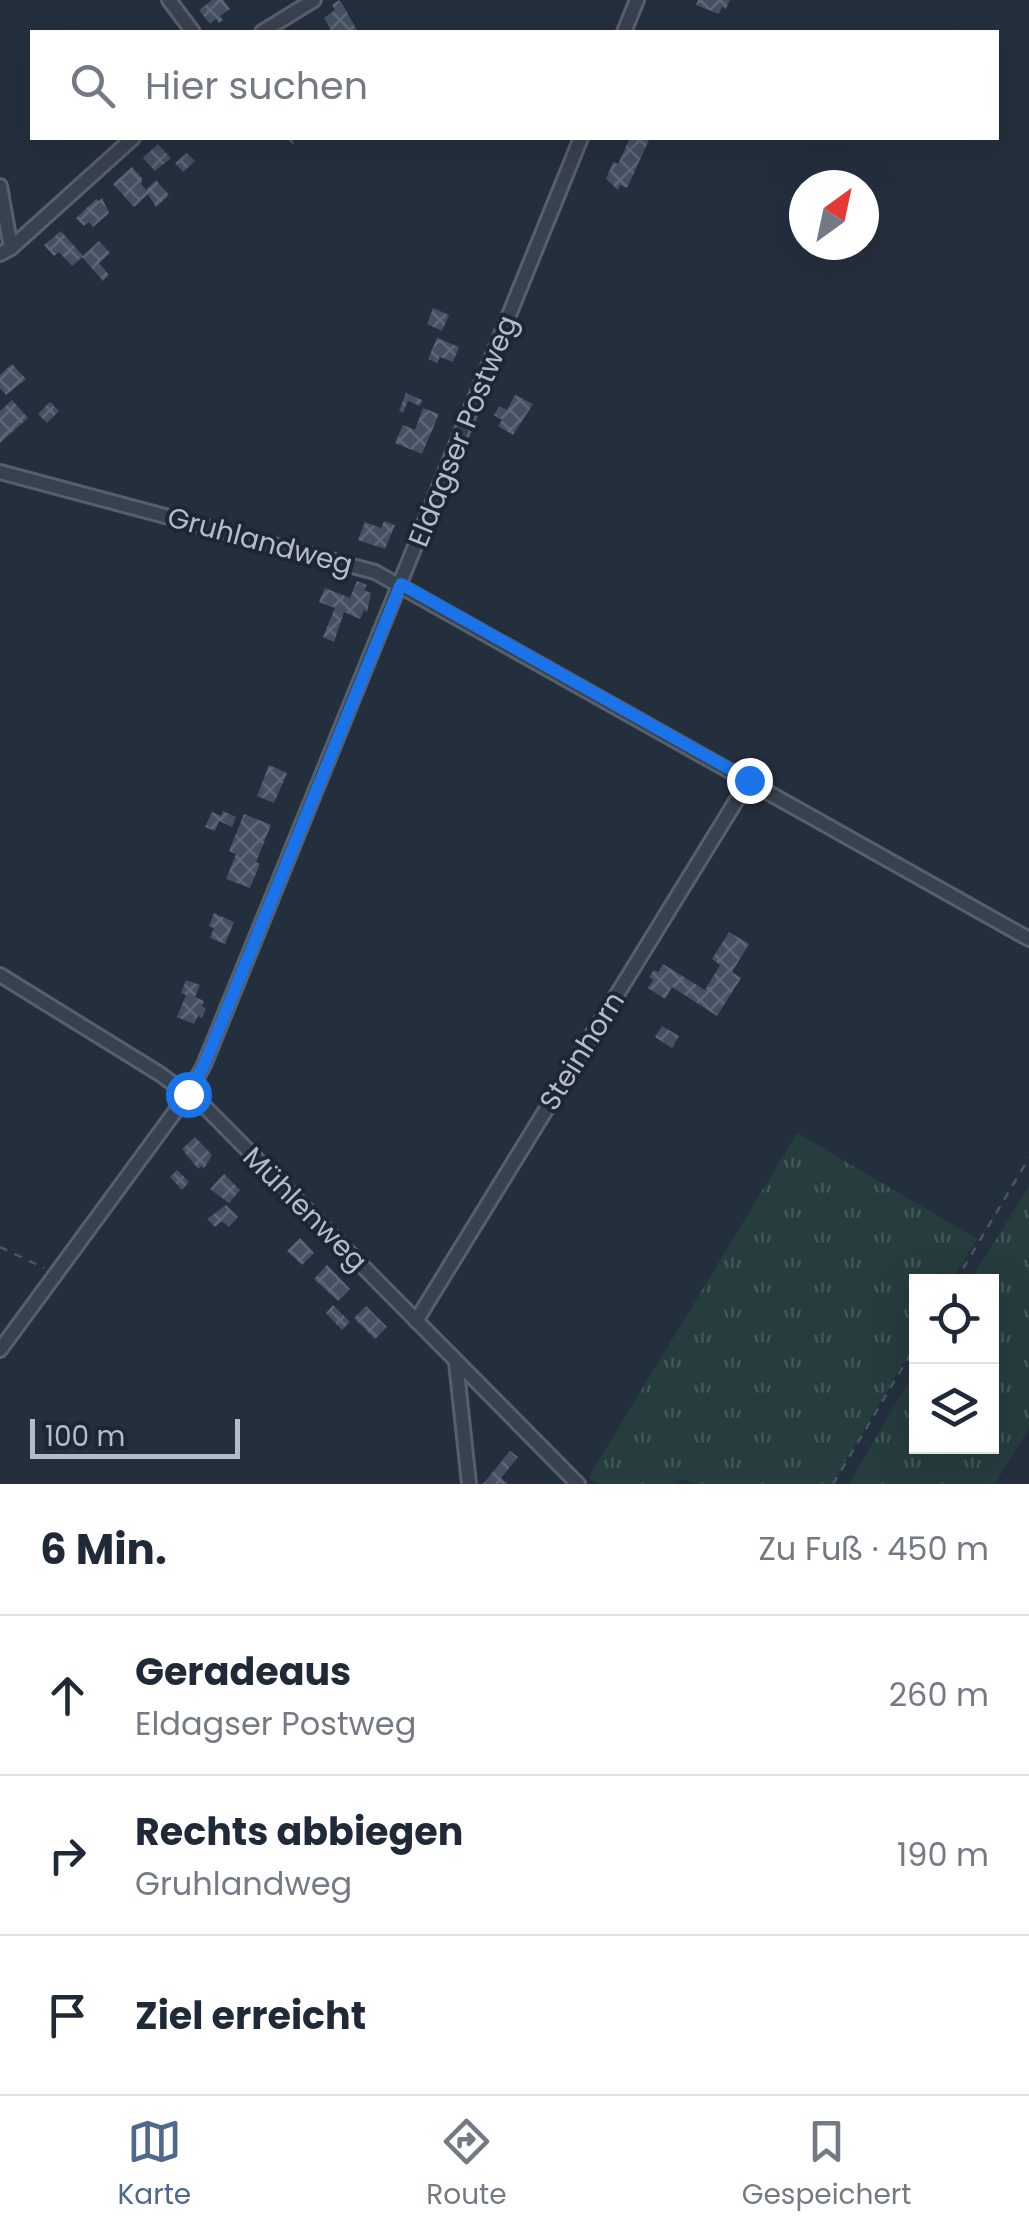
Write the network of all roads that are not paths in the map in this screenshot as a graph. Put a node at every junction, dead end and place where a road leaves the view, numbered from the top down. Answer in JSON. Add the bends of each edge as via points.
{"nodes":[{"id":1,"x":170,"y":0,"type":"edge"},
{"id":2,"x":314,"y":0,"type":"edge"},
{"id":3,"x":637,"y":0,"type":"edge"},
{"id":4,"x":192,"y":30,"type":"edge"},
{"id":5,"x":265,"y":30,"type":"edge"},
{"id":6,"x":625,"y":30,"type":"edge"},
{"id":7,"x":130,"y":140,"type":"edge"},
{"id":8,"x":580,"y":140,"type":"edge"},
{"id":9,"x":0,"y":186,"type":"edge"},
{"id":10,"x":6,"y":251,"type":"edge"},
{"id":11,"x":0,"y":472,"type":"edge"},
{"id":12,"x":401,"y":584,"type":"junction"},
{"id":13,"x":749,"y":780,"type":"junction"},
{"id":14,"x":1029,"y":939,"type":"edge"},
{"id":15,"x":0,"y":975,"type":"edge"},
{"id":16,"x":188,"y":1094,"type":"junction"},
{"id":17,"x":416,"y":1321,"type":"junction"},
{"id":18,"x":0,"y":1350,"type":"edge"},
{"id":19,"x":456,"y":1362,"type":"junction"},
{"id":20,"x":469,"y":1484,"type":"edge"},
{"id":21,"x":578,"y":1484,"type":"edge"}],
"edges":[{"from":1,"to":4,"type":"street"},
{"from":2,"to":5,"type":"street"},
{"from":3,"to":6,"type":"street"},
{"from":7,"to":10,"type":"street"},
{"from":8,"to":12,"type":"street","name":"Eldagser Postweg"},
{"from":9,"to":10,"type":"street"},
{"from":11,"to":12,"type":"street","name":"Gruhlandweg"},
{"from":12,"to":13,"type":"street","name":"Gruhlandweg"},
{"from":12,"to":16,"type":"street","name":"Eldagser Postweg"},
{"from":13,"to":14,"type":"street","name":"Gruhlandweg"},
{"from":13,"to":17,"type":"street","name":"Steinhorn"},
{"from":15,"to":16,"type":"street","name":"Mühlenweg"},
{"from":16,"to":17,"type":"street","name":"Mühlenweg"},
{"from":16,"to":18,"type":"street","name":"Eldagser Postweg"},
{"from":17,"to":19,"type":"street","name":"Mühlenweg"},
{"from":19,"to":20,"type":"street"},
{"from":19,"to":21,"type":"street","name":"Mühlenweg"}]}
